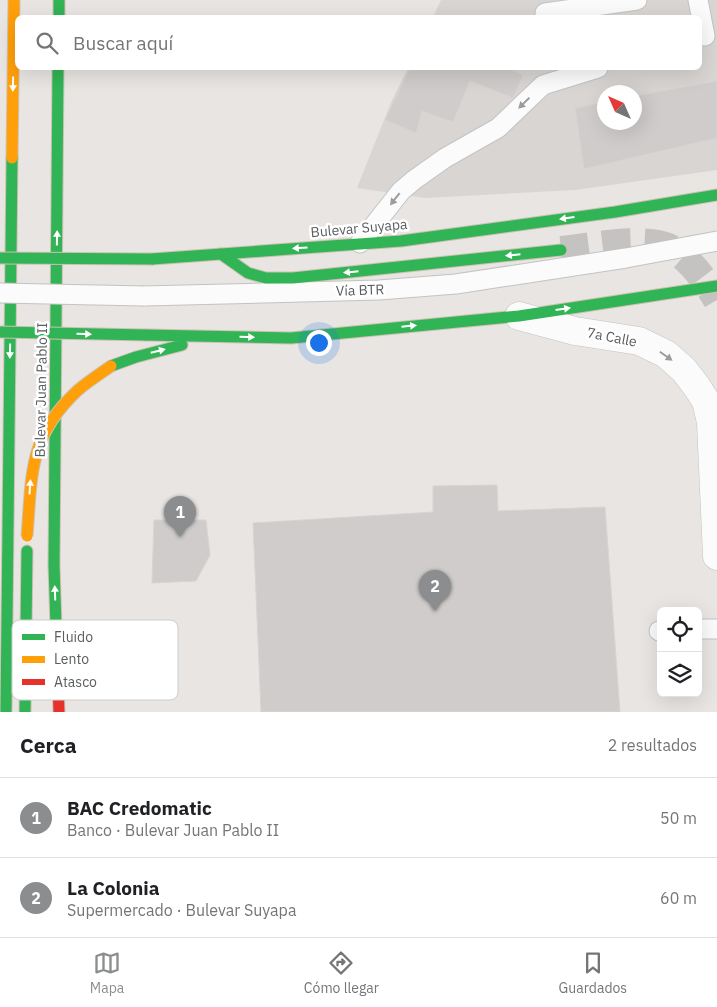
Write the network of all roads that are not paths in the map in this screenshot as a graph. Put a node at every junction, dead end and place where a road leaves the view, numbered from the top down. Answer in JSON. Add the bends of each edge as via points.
{"nodes":[{"id":1,"x":14,"y":0,"type":"edge"},
{"id":2,"x":59,"y":0,"type":"edge"},
{"id":3,"x":637,"y":0,"type":"edge"},
{"id":4,"x":698,"y":0,"type":"edge"},
{"id":5,"x":544,"y":10,"type":"edge"},
{"id":6,"x":59,"y":15,"type":"edge"},
{"id":7,"x":702,"y":15,"type":"edge"},
{"id":8,"x":702,"y":16,"type":"edge"},
{"id":9,"x":707,"y":36,"type":"edge"},
{"id":10,"x":58,"y":70,"type":"edge"},
{"id":11,"x":584,"y":70,"type":"edge"},
{"id":12,"x":543,"y":76,"type":"edge"},
{"id":13,"x":717,"y":195,"type":"edge"},
{"id":14,"x":717,"y":241,"type":"edge"},
{"id":15,"x":360,"y":243,"type":"junction"},
{"id":16,"x":562,"y":250,"type":"tunnel mouth"},
{"id":17,"x":221,"y":254,"type":"junction"},
{"id":18,"x":0,"y":258,"type":"edge"},
{"id":19,"x":717,"y":286,"type":"edge"},
{"id":20,"x":0,"y":293,"type":"edge"},
{"id":21,"x":519,"y":316,"type":"junction"},
{"id":22,"x":0,"y":332,"type":"edge"},
{"id":23,"x":214,"y":337,"type":"junction"},
{"id":24,"x":717,"y":556,"type":"edge"},
{"id":25,"x":26,"y":620,"type":"edge"},
{"id":26,"x":56,"y":620,"type":"edge"},
{"id":27,"x":702,"y":629,"type":"edge"},
{"id":28,"x":717,"y":629,"type":"edge"},
{"id":29,"x":6,"y":712,"type":"edge"}],
"edges":[{"from":1,"to":29,"type":"main road","one_way":true},
{"from":2,"to":6,"type":"main road"},
{"from":3,"to":5,"type":"lane"},
{"from":4,"to":7,"type":"lane"},
{"from":8,"to":9,"type":"lane"},
{"from":26,"to":10,"type":"main road","name":"Bulevar Juan Pablo II","one_way":true},
{"from":11,"to":12,"type":"lane"},
{"from":12,"to":15,"type":"lane","one_way":true,"via":[[498,128],[445,158],[401,190]]},
{"from":13,"to":15,"type":"main road","name":"Bulevar Suyapa","one_way":true,"via":[[616,212]]},
{"from":14,"to":20,"type":"lane","name":"Vía BTR","bridge":true,"via":[[456,284],[380,290],[144,296]]},
{"from":15,"to":17,"type":"main road","name":"Bulevar Suyapa","one_way":true},
{"from":16,"to":17,"type":"main road","one_way":true,"via":[[293,278],[248,274]]},
{"from":17,"to":18,"type":"main road","name":"Bulevar Suyapa","bridge":true,"via":[[152,259]]},
{"from":21,"to":19,"type":"main road","one_way":true},
{"from":23,"to":21,"type":"main road","one_way":true,"via":[[291,338]]},
{"from":21,"to":24,"type":"street","name":"7a Calle","one_way":true,"via":[[575,331],[639,341],[666,354],[684,370],[706,401],[711,422]]},
{"from":22,"to":23,"type":"main road","one_way":true,"bridge":true},
{"from":25,"to":23,"type":"main road","one_way":true,"bridge":true,"via":[[32,469],[48,424],[77,391],[111,366],[136,356]]},
{"from":27,"to":28,"type":"lane"}]}
